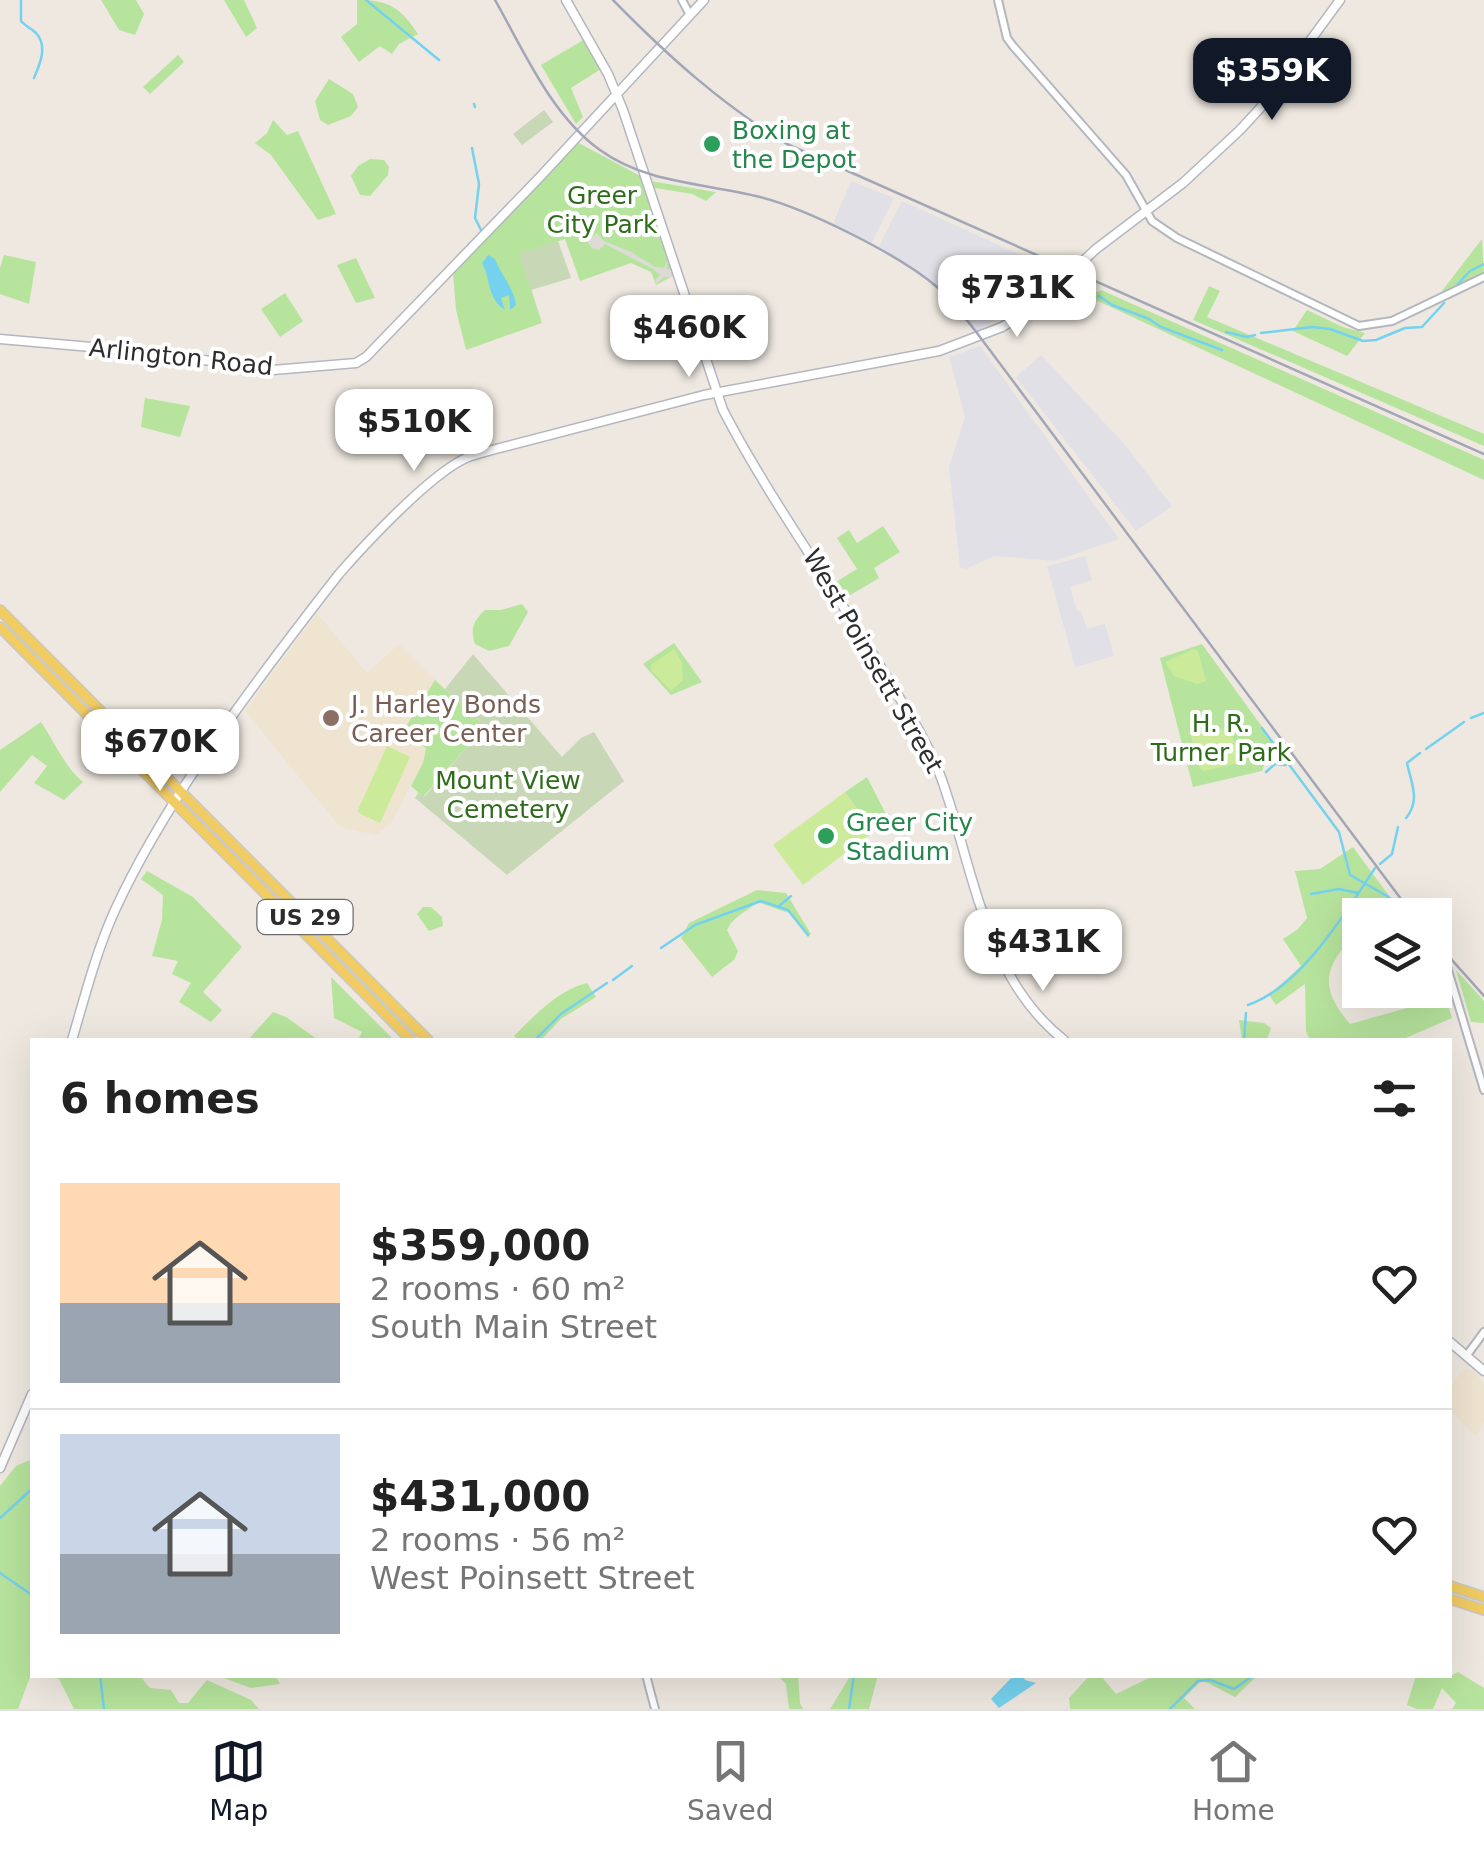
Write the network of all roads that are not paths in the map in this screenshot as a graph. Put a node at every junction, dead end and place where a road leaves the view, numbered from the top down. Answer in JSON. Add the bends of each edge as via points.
{"nodes":[{"id":1,"x":566,"y":0,"type":"edge"},
{"id":2,"x":682,"y":0,"type":"edge"},
{"id":3,"x":704,"y":0,"type":"edge"},
{"id":4,"x":998,"y":0,"type":"edge"},
{"id":5,"x":1340,"y":0,"type":"edge"},
{"id":6,"x":690,"y":15,"type":"junction"},
{"id":7,"x":617,"y":94,"type":"junction"},
{"id":8,"x":1146,"y":210,"type":"junction"},
{"id":9,"x":1484,"y":277,"type":"edge"},
{"id":10,"x":0,"y":339,"type":"edge"},
{"id":11,"x":717,"y":394,"type":"junction"},
{"id":12,"x":0,"y":610,"type":"edge"},
{"id":13,"x":0,"y":627,"type":"edge"},
{"id":14,"x":182,"y":793,"type":"junction"},
{"id":15,"x":176,"y":804,"type":"junction"},
{"id":16,"x":1452,"y":984,"type":"edge"},
{"id":17,"x":73,"y":1038,"type":"edge"},
{"id":18,"x":408,"y":1038,"type":"edge"},
{"id":19,"x":426,"y":1038,"type":"edge"},
{"id":20,"x":1062,"y":1038,"type":"edge"},
{"id":21,"x":1484,"y":1090,"type":"edge"},
{"id":22,"x":1484,"y":1332,"type":"edge"},
{"id":23,"x":1452,"y":1344,"type":"edge"},
{"id":24,"x":1466,"y":1355,"type":"junction"},
{"id":25,"x":1484,"y":1371,"type":"edge"},
{"id":26,"x":30,"y":1399,"type":"edge"},
{"id":27,"x":0,"y":1468,"type":"edge"},
{"id":28,"x":1452,"y":1587,"type":"edge"},
{"id":29,"x":1484,"y":1597,"type":"edge"},
{"id":30,"x":1452,"y":1599,"type":"edge"},
{"id":31,"x":1484,"y":1610,"type":"edge"},
{"id":32,"x":647,"y":1678,"type":"edge"},
{"id":33,"x":655,"y":1709,"type":"edge"}],
"edges":[{"from":1,"to":7,"type":"main road","name":"West Poinsett Street"},
{"from":2,"to":6,"type":"street"},
{"from":3,"to":6,"type":"main road"},
{"from":4,"to":8,"type":"street","via":[[1010,42],[1126,175]]},
{"from":5,"to":8,"type":"main road","via":[[1263,105],[1197,172]]},
{"from":6,"to":7,"type":"main road"},
{"from":7,"to":10,"type":"main road","name":"Arlington Road","via":[[351,365],[273,370]]},
{"from":7,"to":11,"type":"main road","name":"West Poinsett Street"},
{"from":8,"to":9,"type":"street","via":[[1176,238],[1359,326],[1392,321]]},
{"from":8,"to":11,"type":"main road","bridge":true,"via":[[1002,327],[939,352]]},
{"from":11,"to":14,"type":"main road","via":[[522,441],[447,470],[339,574]]},
{"from":11,"to":20,"type":"main road","name":"West Poinsett Street","via":[[742,446],[846,606],[930,753],[1006,973]]},
{"from":12,"to":14,"type":"main road","number":"US 29"},
{"from":13,"to":15,"type":"main road","number":"US 29"},
{"from":14,"to":15,"type":"main road"},
{"from":14,"to":19,"type":"main road","number":"US 29"},
{"from":15,"to":17,"type":"main road","via":[[113,915]]},
{"from":15,"to":18,"type":"main road","number":"US 29"},
{"from":16,"to":21,"type":"street"},
{"from":22,"to":24,"type":"street"},
{"from":23,"to":24,"type":"main road"},
{"from":24,"to":25,"type":"main road"},
{"from":26,"to":27,"type":"main road"},
{"from":28,"to":29,"type":"main road"},
{"from":30,"to":31,"type":"main road"},
{"from":32,"to":33,"type":"street"}]}
